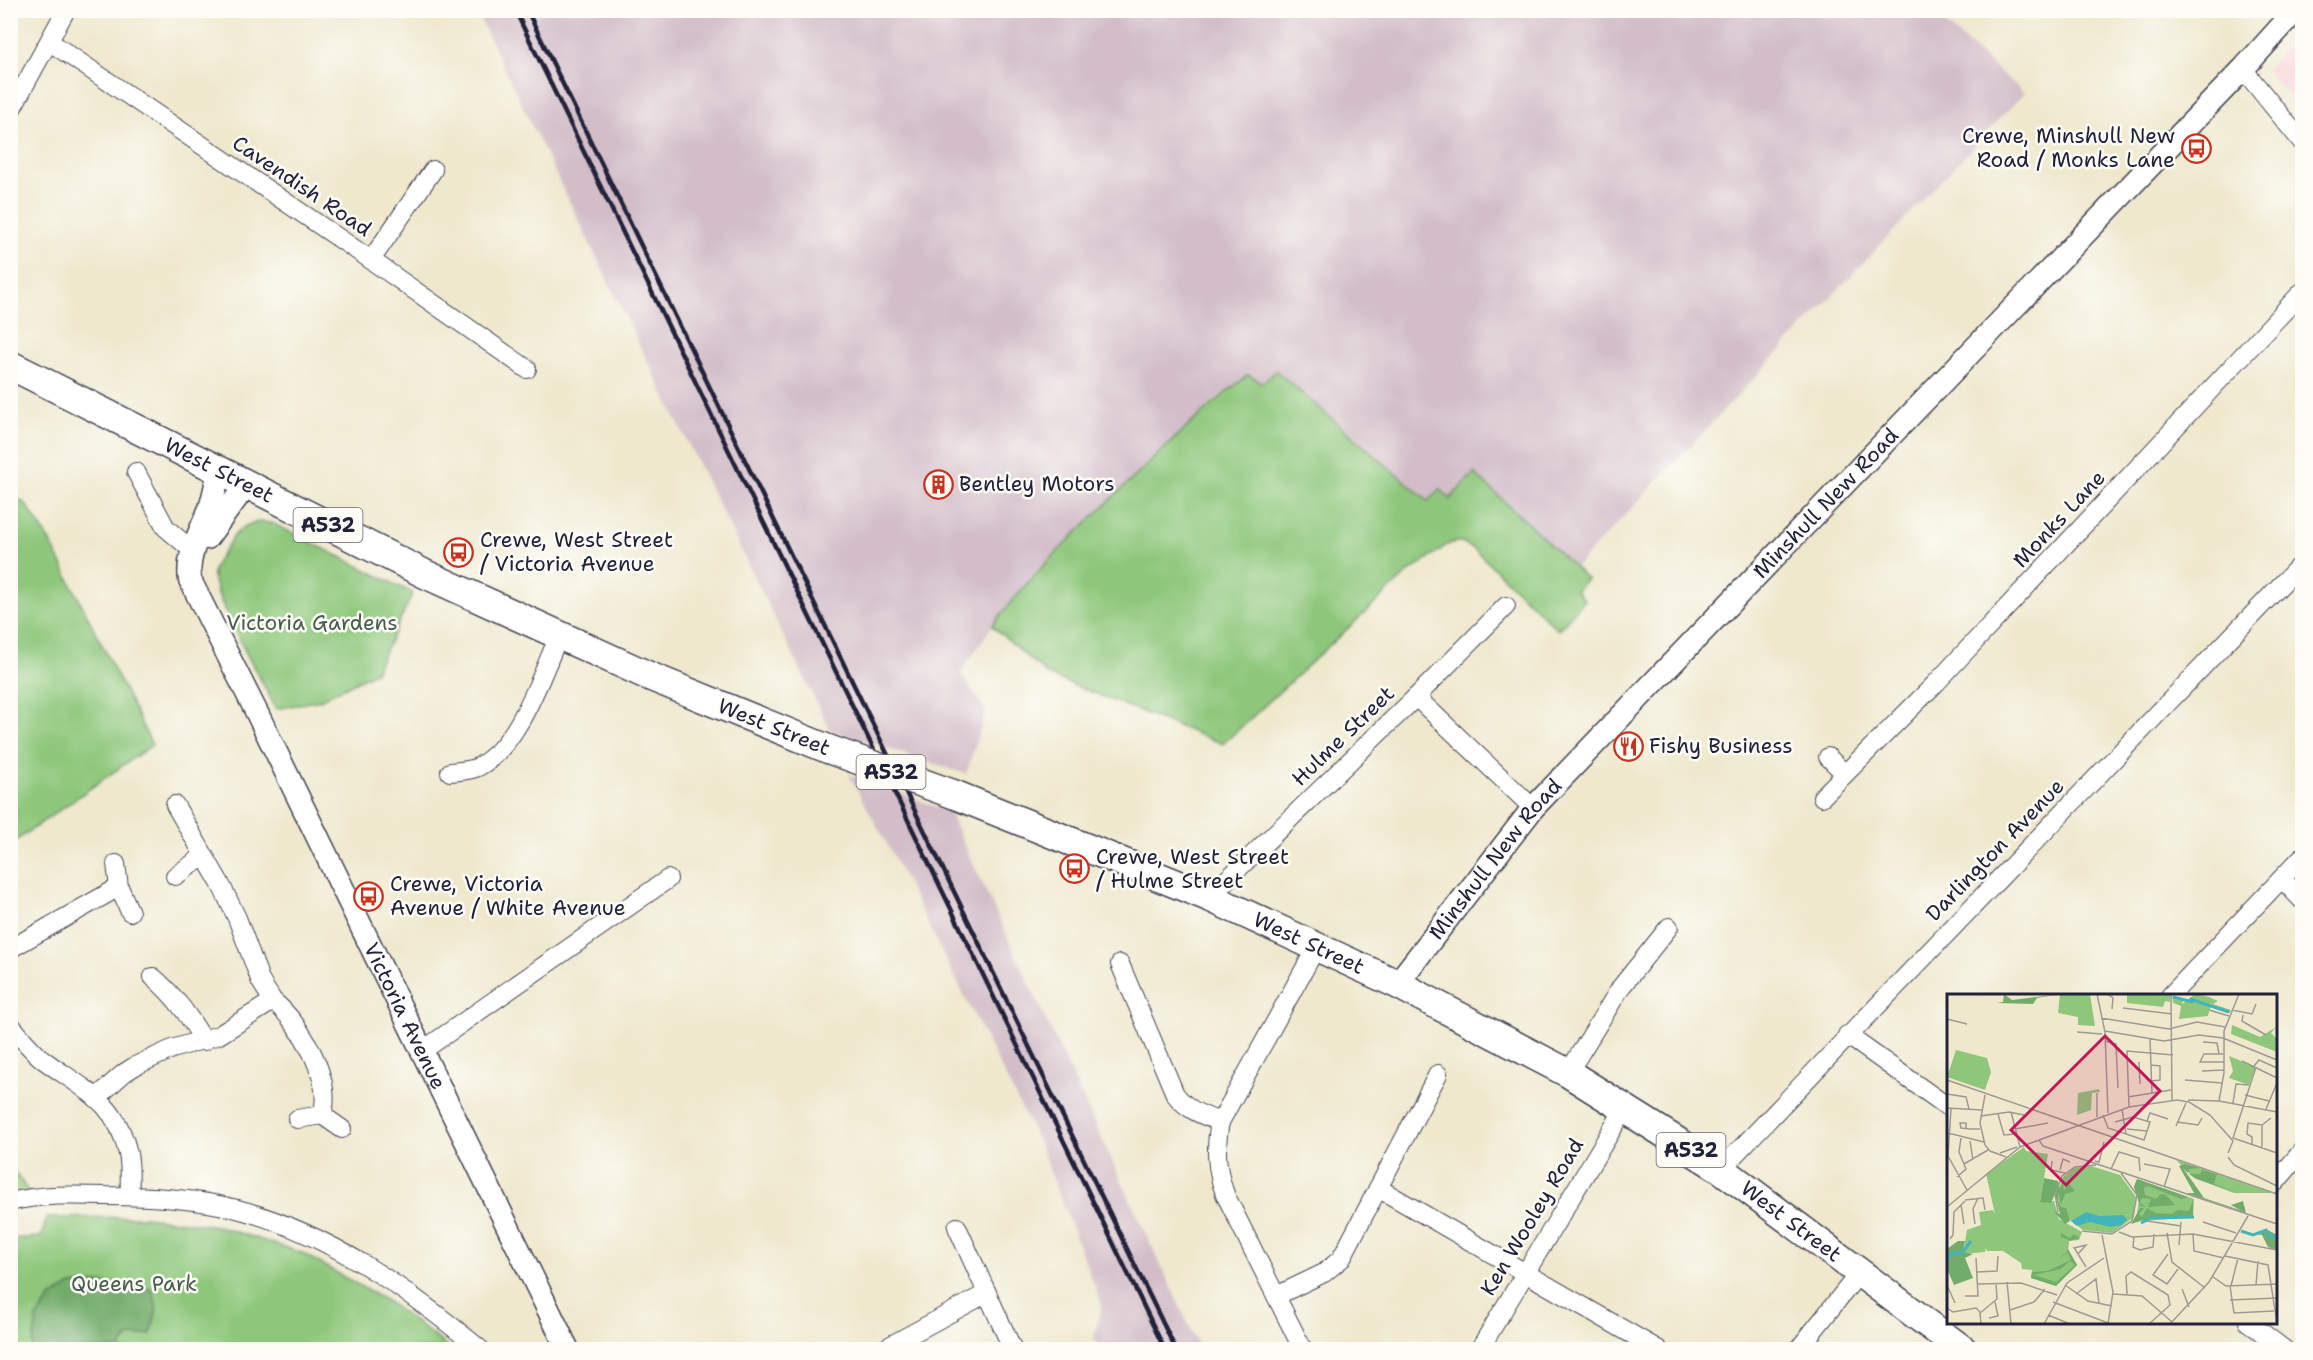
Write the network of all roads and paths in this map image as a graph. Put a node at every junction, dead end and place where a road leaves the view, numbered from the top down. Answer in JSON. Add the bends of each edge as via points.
{"nodes":[{"id":1,"x":66,"y":10,"type":"edge"},
{"id":2,"x":2284,"y":10,"type":"edge"},
{"id":3,"x":2296,"y":10,"type":"edge"},
{"id":4,"x":2271,"y":37,"type":"junction"},
{"id":5,"x":50,"y":42,"type":"junction"},
{"id":6,"x":2243,"y":69,"type":"junction"},
{"id":7,"x":11,"y":109,"type":"edge"},
{"id":8,"x":2302,"y":142,"type":"edge"},
{"id":9,"x":433,"y":170,"type":"dead end"},
{"id":10,"x":371,"y":260,"type":"junction"},
{"id":11,"x":2302,"y":291,"type":"edge"},
{"id":12,"x":10,"y":365,"type":"edge"},
{"id":13,"x":527,"y":369,"type":"dead end"},
{"id":14,"x":219,"y":471,"type":"junction"},
{"id":15,"x":136,"y":472,"type":"dead end"},
{"id":16,"x":247,"y":484,"type":"junction"},
{"id":17,"x":195,"y":548,"type":"junction"},
{"id":18,"x":2302,"y":563,"type":"edge"},
{"id":19,"x":1506,"y":606,"type":"dead end"},
{"id":20,"x":559,"y":636,"type":"junction"},
{"id":21,"x":1416,"y":697,"type":"junction"},
{"id":22,"x":1828,"y":757,"type":"dead end"},
{"id":23,"x":450,"y":772,"type":"dead end"},
{"id":24,"x":1845,"y":774,"type":"junction"},
{"id":25,"x":1822,"y":797,"type":"dead end"},
{"id":26,"x":175,"y":805,"type":"dead end"},
{"id":27,"x":1533,"y":808,"type":"junction"},
{"id":28,"x":204,"y":856,"type":"junction"},
{"id":29,"x":2302,"y":857,"type":"edge"},
{"id":30,"x":116,"y":864,"type":"dead end"},
{"id":31,"x":175,"y":876,"type":"dead end"},
{"id":32,"x":668,"y":879,"type":"dead end"},
{"id":33,"x":2282,"y":879,"type":"junction"},
{"id":34,"x":119,"y":887,"type":"junction"},
{"id":35,"x":1209,"y":897,"type":"junction"},
{"id":36,"x":2302,"y":900,"type":"edge"},
{"id":37,"x":130,"y":912,"type":"dead end"},
{"id":38,"x":1669,"y":927,"type":"dead end"},
{"id":39,"x":1316,"y":948,"type":"junction"},
{"id":40,"x":10,"y":949,"type":"edge"},
{"id":41,"x":1120,"y":963,"type":"dead end"},
{"id":42,"x":153,"y":977,"type":"dead end"},
{"id":43,"x":1397,"y":984,"type":"junction"},
{"id":44,"x":2172,"y":994,"type":"edge"},
{"id":45,"x":273,"y":1001,"type":"junction"},
{"id":46,"x":10,"y":1024,"type":"edge"},
{"id":47,"x":1847,"y":1035,"type":"junction"},
{"id":48,"x":204,"y":1041,"type":"junction"},
{"id":49,"x":422,"y":1051,"type":"junction"},
{"id":50,"x":1568,"y":1072,"type":"junction"},
{"id":51,"x":1438,"y":1074,"type":"dead end"},
{"id":52,"x":96,"y":1098,"type":"junction"},
{"id":53,"x":1947,"y":1106,"type":"edge"},
{"id":54,"x":1625,"y":1108,"type":"junction"},
{"id":55,"x":322,"y":1115,"type":"junction"},
{"id":56,"x":297,"y":1119,"type":"dead end"},
{"id":57,"x":1220,"y":1122,"type":"junction"},
{"id":58,"x":342,"y":1129,"type":"dead end"},
{"id":59,"x":2302,"y":1151,"type":"edge"},
{"id":60,"x":1721,"y":1169,"type":"junction"},
{"id":61,"x":2277,"y":1181,"type":"edge"},
{"id":62,"x":1378,"y":1188,"type":"junction"},
{"id":63,"x":130,"y":1196,"type":"junction"},
{"id":64,"x":10,"y":1202,"type":"edge"},
{"id":65,"x":957,"y":1227,"type":"dead end"},
{"id":66,"x":1860,"y":1272,"type":"junction"},
{"id":67,"x":1524,"y":1274,"type":"junction"},
{"id":68,"x":987,"y":1293,"type":"junction"},
{"id":69,"x":1276,"y":1296,"type":"junction"},
{"id":70,"x":2249,"y":1324,"type":"edge"},
{"id":71,"x":890,"y":1347,"type":"edge"},
{"id":72,"x":481,"y":1350,"type":"edge"},
{"id":73,"x":568,"y":1350,"type":"edge"},
{"id":74,"x":1013,"y":1350,"type":"edge"},
{"id":75,"x":1304,"y":1350,"type":"edge"},
{"id":76,"x":1479,"y":1350,"type":"edge"},
{"id":77,"x":1659,"y":1350,"type":"edge"},
{"id":78,"x":1798,"y":1350,"type":"edge"},
{"id":79,"x":1963,"y":1350,"type":"edge"},
{"id":80,"x":2285,"y":1350,"type":"edge"}],
"edges":[{"from":1,"to":5,"type":"street"},
{"from":2,"to":4,"type":"street","name":"Minshull New Road"},
{"from":3,"to":4,"type":"street","name":"Minshull New Road"},
{"from":4,"to":6,"type":"street","name":"Minshull New Road"},
{"from":5,"to":7,"type":"street"},
{"from":5,"to":10,"type":"street","name":"Cavendish Road"},
{"from":6,"to":8,"type":"street"},
{"from":6,"to":27,"type":"street","name":"Minshull New Road"},
{"from":9,"to":10,"type":"street"},
{"from":10,"to":13,"type":"street","name":"Cavendish Road"},
{"from":11,"to":24,"type":"street","name":"Monks Lane","via":[[1936,683]]},
{"from":12,"to":14,"type":"main road","name":"West Street","number":"A532"},
{"from":14,"to":16,"type":"main road","name":"West Street","number":"A532"},
{"from":14,"to":17,"type":"street","name":"Victoria Avenue"},
{"from":15,"to":17,"type":"street","via":[[166,528]]},
{"from":16,"to":17,"type":"street","via":[[208,537]]},
{"from":16,"to":20,"type":"main road","name":"West Street","number":"A532"},
{"from":17,"to":49,"type":"street","name":"Victoria Avenue","via":[[189,570],[196,593]]},
{"from":18,"to":47,"type":"street","name":"Darlington Avenue"},
{"from":19,"to":21,"type":"street","name":"Hulme Street"},
{"from":20,"to":23,"type":"street","via":[[526,710],[507,739],[479,766]]},
{"from":20,"to":35,"type":"main road","name":"West Street","number":"A532","bridge":true,"via":[[828,749],[953,794]]},
{"from":21,"to":27,"type":"street"},
{"from":21,"to":35,"type":"street","name":"Hulme Street"},
{"from":22,"to":24,"type":"street"},
{"from":24,"to":25,"type":"street","name":"Monks Lane"},
{"from":26,"to":28,"type":"street"},
{"from":27,"to":43,"type":"street","name":"Minshull New Road"},
{"from":28,"to":31,"type":"street"},
{"from":28,"to":45,"type":"street","via":[[237,918],[261,982]]},
{"from":29,"to":33,"type":"street"},
{"from":30,"to":34,"type":"street"},
{"from":32,"to":49,"type":"street"},
{"from":33,"to":36,"type":"street"},
{"from":33,"to":44,"type":"street"},
{"from":34,"to":37,"type":"street"},
{"from":34,"to":40,"type":"street"},
{"from":35,"to":39,"type":"main road","name":"West Street","number":"A532"},
{"from":38,"to":50,"type":"street","via":[[1620,987]]},
{"from":39,"to":43,"type":"main road","name":"West Street","number":"A532"},
{"from":39,"to":57,"type":"street"},
{"from":41,"to":57,"type":"street","via":[[1175,1094],[1191,1110]]},
{"from":42,"to":48,"type":"street","via":[[188,1013]]},
{"from":43,"to":50,"type":"main road","name":"West Street","number":"A532"},
{"from":45,"to":48,"type":"street","via":[[235,1027]]},
{"from":45,"to":55,"type":"street","via":[[292,1020],[313,1058],[326,1104]]},
{"from":46,"to":52,"type":"street","via":[[43,1060]]},
{"from":47,"to":53,"type":"street"},
{"from":47,"to":60,"type":"street","name":"Darlington Avenue"},
{"from":48,"to":52,"type":"street","via":[[172,1049],[135,1066]]},
{"from":49,"to":73,"type":"street","name":"Victoria Avenue"},
{"from":50,"to":54,"type":"main road","name":"West Street","number":"A532"},
{"from":51,"to":62,"type":"street"},
{"from":52,"to":63,"type":"street","via":[[113,1117],[122,1137],[128,1155]]},
{"from":54,"to":60,"type":"main road","name":"West Street","number":"A532"},
{"from":54,"to":67,"type":"street","name":"Ken Wooley Road"},
{"from":55,"to":56,"type":"street"},
{"from":55,"to":58,"type":"street"},
{"from":57,"to":69,"type":"street","via":[[1216,1142],[1218,1175]]},
{"from":59,"to":61,"type":"street"},
{"from":60,"to":66,"type":"main road","name":"West Street","number":"A532"},
{"from":62,"to":67,"type":"street"},
{"from":62,"to":69,"type":"street","via":[[1341,1259],[1324,1273]]},
{"from":63,"to":64,"type":"street","via":[[58,1196]]},
{"from":63,"to":72,"type":"street","via":[[198,1201],[283,1224],[377,1272]]},
{"from":65,"to":68,"type":"street"},
{"from":66,"to":78,"type":"street"},
{"from":66,"to":79,"type":"main road","name":"West Street","number":"A532"},
{"from":67,"to":76,"type":"street","name":"Ken Wooley Road"},
{"from":67,"to":77,"type":"street"},
{"from":68,"to":71,"type":"street"},
{"from":68,"to":74,"type":"street"},
{"from":69,"to":75,"type":"street"},
{"from":70,"to":80,"type":"street"}]}
